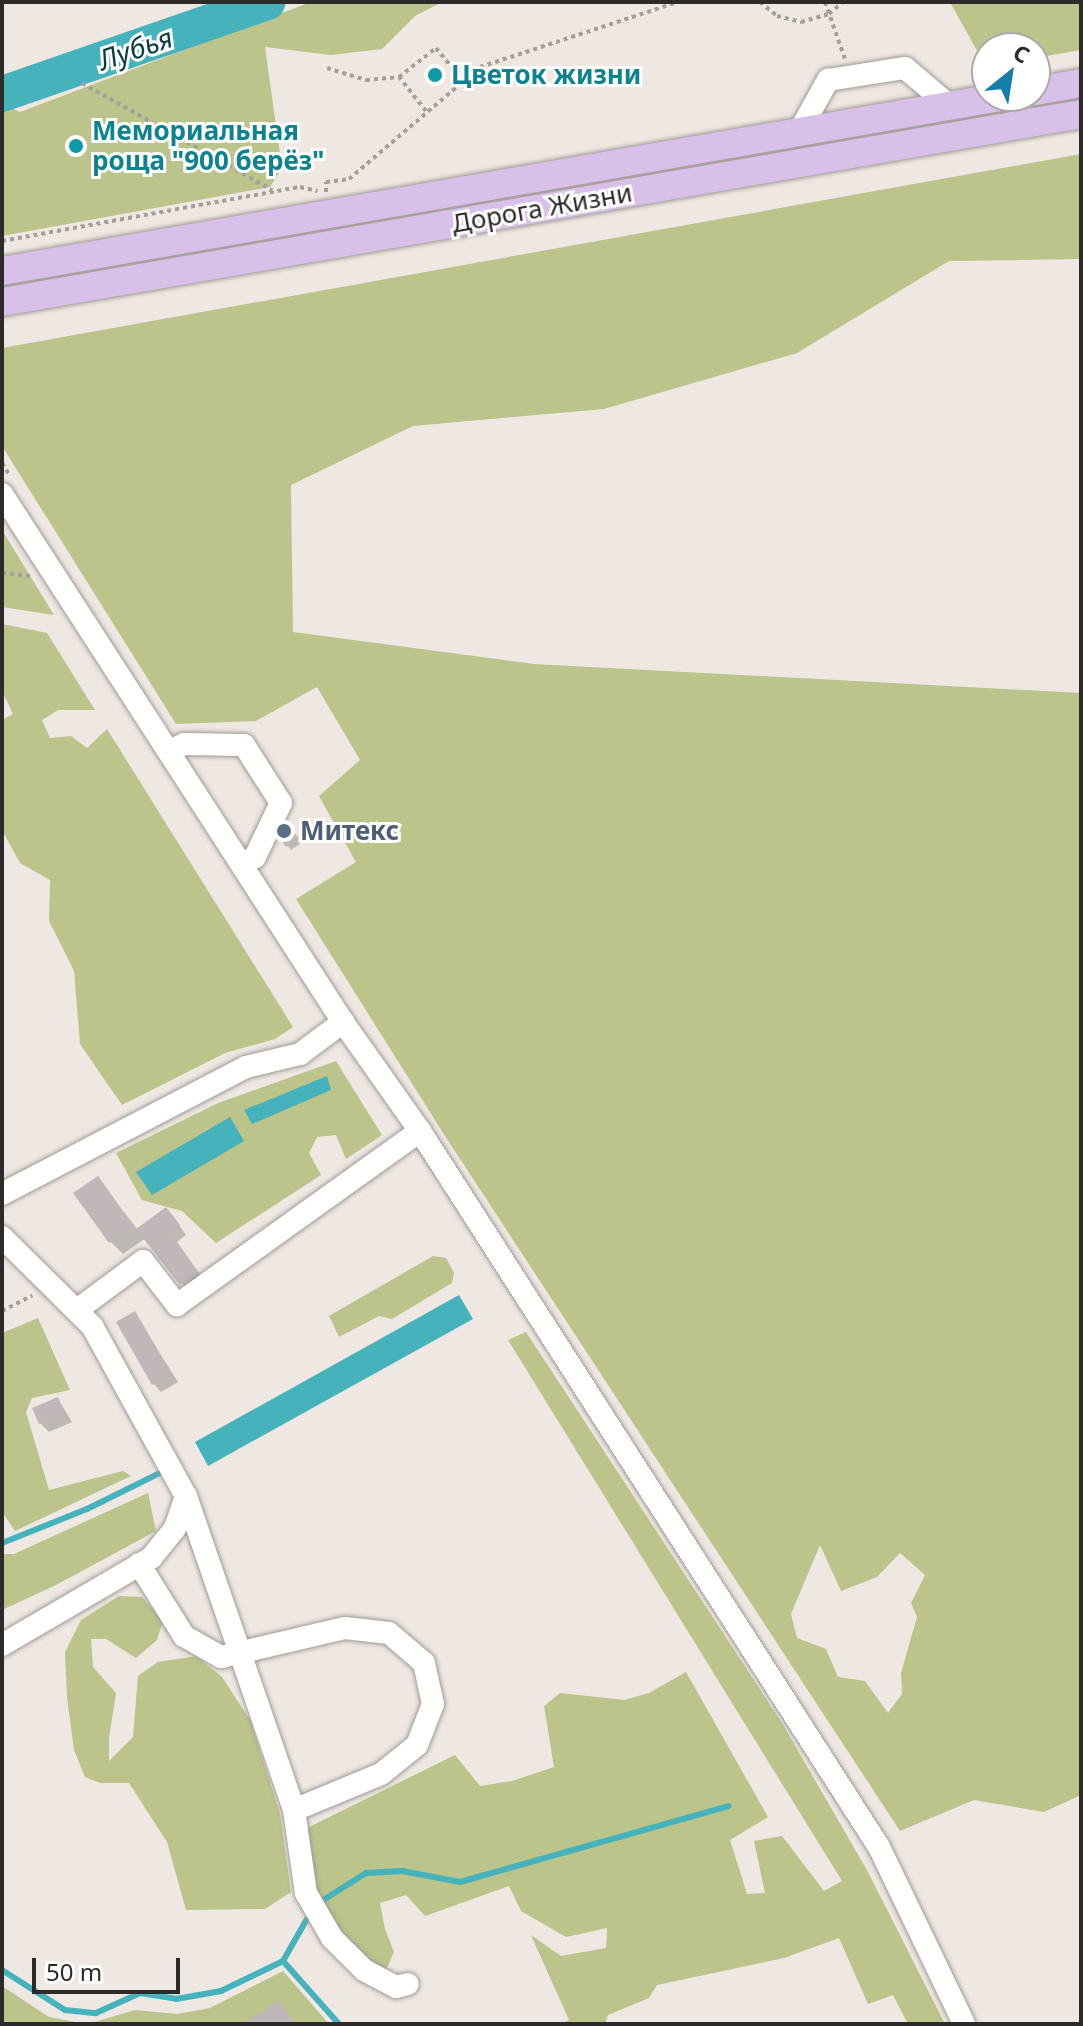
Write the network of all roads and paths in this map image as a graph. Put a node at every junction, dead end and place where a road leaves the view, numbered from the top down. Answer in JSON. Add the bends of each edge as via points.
{"nodes":[{"id":1,"x":678,"y":2,"type":"edge"},
{"id":2,"x":760,"y":2,"type":"edge"},
{"id":3,"x":825,"y":2,"type":"edge"},
{"id":4,"x":843,"y":2,"type":"edge"},
{"id":5,"x":829,"y":14,"type":"junction"},
{"id":6,"x":327,"y":68,"type":"dead end"},
{"id":7,"x":851,"y":76,"type":"junction"},
{"id":8,"x":399,"y":77,"type":"junction"},
{"id":9,"x":463,"y":81,"type":"junction"},
{"id":10,"x":82,"y":83,"type":"dead end"},
{"id":11,"x":1081,"y":83,"type":"edge"},
{"id":12,"x":1051,"y":88,"type":"edge"},
{"id":13,"x":971,"y":102,"type":"edge"},
{"id":14,"x":950,"y":106,"type":"junction"},
{"id":15,"x":427,"y":112,"type":"junction"},
{"id":16,"x":1081,"y":114,"type":"edge"},
{"id":17,"x":799,"y":132,"type":"junction"},
{"id":18,"x":274,"y":191,"type":"junction"},
{"id":19,"x":2,"y":241,"type":"edge"},
{"id":20,"x":2,"y":271,"type":"edge"},
{"id":21,"x":2,"y":302,"type":"edge"},
{"id":22,"x":2,"y":494,"type":"edge"},
{"id":23,"x":170,"y":751,"type":"junction"},
{"id":24,"x":243,"y":864,"type":"junction"},
{"id":25,"x":343,"y":1022,"type":"junction"},
{"id":26,"x":420,"y":1131,"type":"junction"},
{"id":27,"x":2,"y":1194,"type":"edge"},
{"id":28,"x":2,"y":1237,"type":"edge"},
{"id":29,"x":52,"y":1286,"type":"junction"},
{"id":30,"x":77,"y":1310,"type":"junction"},
{"id":31,"x":2,"y":1311,"type":"edge"},
{"id":32,"x":186,"y":1496,"type":"junction"},
{"id":33,"x":139,"y":1564,"type":"junction"},
{"id":34,"x":2,"y":1645,"type":"edge"},
{"id":35,"x":242,"y":1653,"type":"junction"},
{"id":36,"x":294,"y":1810,"type":"junction"},
{"id":37,"x":408,"y":1984,"type":"dead end"},
{"id":38,"x":964,"y":2024,"type":"edge"}],
"edges":[{"from":1,"to":9,"type":"path","via":[[480,67]]},
{"from":2,"to":5,"type":"path","via":[[777,16],[801,22]]},
{"from":3,"to":5,"type":"path"},
{"from":4,"to":5,"type":"path"},
{"from":5,"to":7,"type":"path"},
{"from":6,"to":8,"type":"path","via":[[366,80]]},
{"from":7,"to":14,"type":"street","via":[[905,68]]},
{"from":7,"to":17,"type":"street","via":[[828,80]]},
{"from":8,"to":9,"type":"path","via":[[436,48]]},
{"from":8,"to":15,"type":"path"},
{"from":9,"to":15,"type":"path"},
{"from":10,"to":18,"type":"path"},
{"from":11,"to":12,"type":"main road"},
{"from":13,"to":14,"type":"main road","name":"Дорога Жизни"},
{"from":14,"to":17,"type":"main road","name":"Дорога Жизни"},
{"from":15,"to":18,"type":"path","via":[[349,179],[326,182],[327,194],[300,187]]},
{"from":16,"to":21,"type":"main road","name":"Дорога Жизни"},
{"from":17,"to":20,"type":"main road","name":"Дорога Жизни"},
{"from":18,"to":19,"type":"path"},
{"from":22,"to":23,"type":"street"},
{"from":23,"to":24,"type":"street"},
{"from":23,"to":24,"type":"street","via":[[184,744],[244,745],[281,803],[255,857]]},
{"from":24,"to":25,"type":"street"},
{"from":25,"to":26,"type":"street"},
{"from":25,"to":27,"type":"street","via":[[300,1054],[246,1067]]},
{"from":26,"to":30,"type":"street","via":[[177,1305],[143,1261]]},
{"from":26,"to":38,"type":"street","via":[[879,1847]]},
{"from":28,"to":29,"type":"street"},
{"from":29,"to":30,"type":"street"},
{"from":29,"to":31,"type":"path"},
{"from":30,"to":32,"type":"street","via":[[92,1326]]},
{"from":32,"to":33,"type":"street","via":[[175,1528],[151,1558]]},
{"from":32,"to":35,"type":"street"},
{"from":33,"to":34,"type":"street"},
{"from":33,"to":35,"type":"street","via":[[184,1636],[221,1657]]},
{"from":35,"to":36,"type":"street"},
{"from":35,"to":36,"type":"street","via":[[345,1628],[389,1633],[424,1663],[433,1704],[417,1745],[381,1774]]},
{"from":36,"to":37,"type":"street","via":[[306,1893],[332,1938],[364,1970],[396,1987]]}]}
